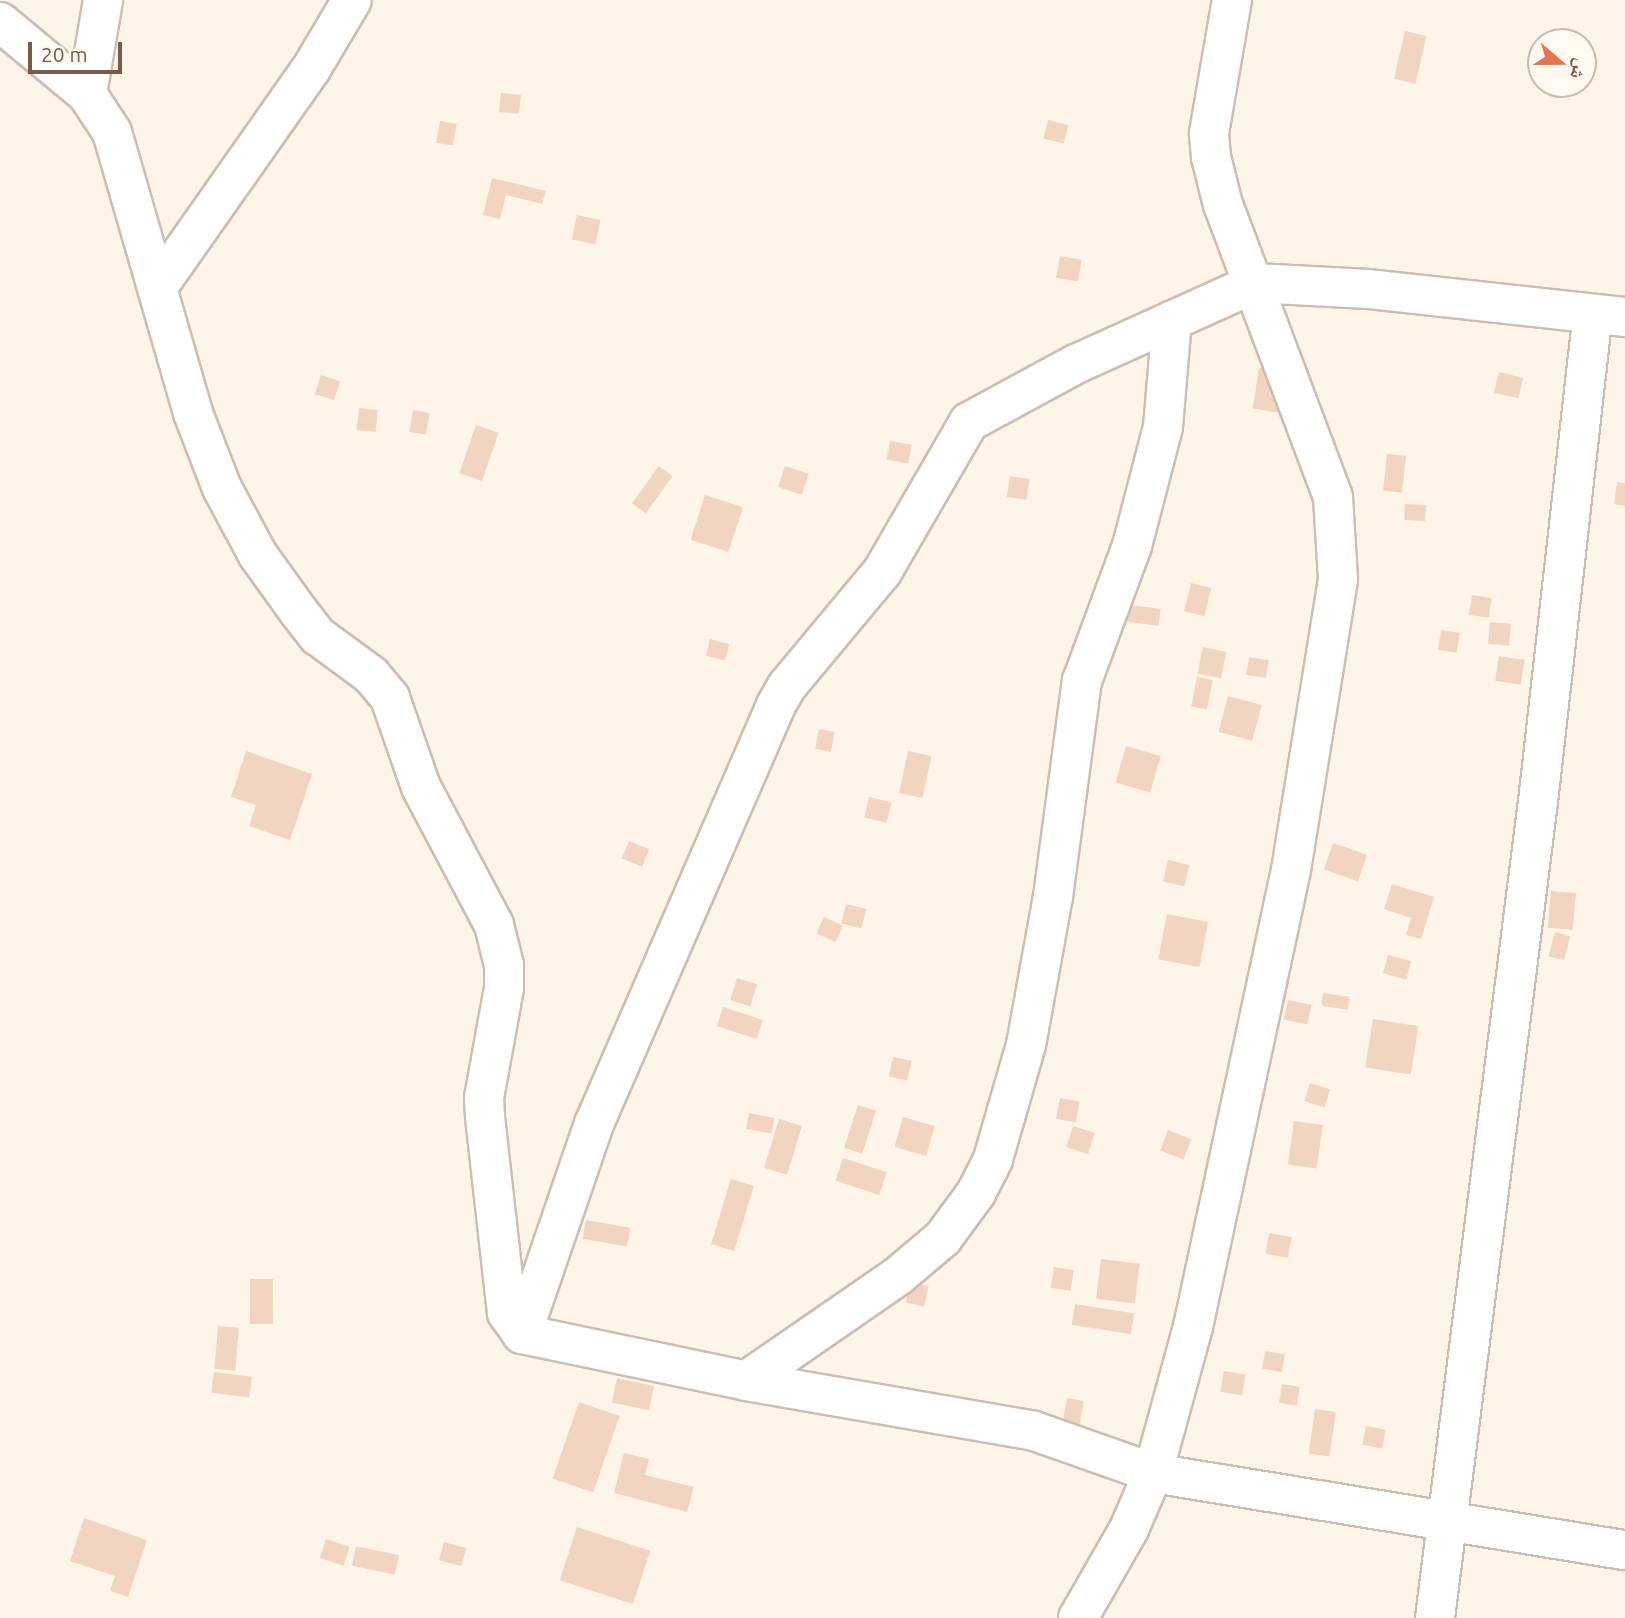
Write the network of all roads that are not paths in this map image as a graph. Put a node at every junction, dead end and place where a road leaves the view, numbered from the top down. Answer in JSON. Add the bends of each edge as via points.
{"nodes":[{"id":1,"x":103,"y":0,"type":"edge"},
{"id":2,"x":352,"y":0,"type":"edge"},
{"id":3,"x":1232,"y":0,"type":"edge"},
{"id":4,"x":0,"y":22,"type":"edge"},
{"id":5,"x":87,"y":94,"type":"junction"},
{"id":6,"x":1255,"y":284,"type":"junction"},
{"id":7,"x":157,"y":288,"type":"junction"},
{"id":8,"x":1609,"y":315,"type":"edge"},
{"id":9,"x":1172,"y":320,"type":"junction"},
{"id":10,"x":522,"y":1334,"type":"junction"},
{"id":11,"x":746,"y":1381,"type":"junction"},
{"id":12,"x":1153,"y":1473,"type":"junction"},
{"id":13,"x":1447,"y":1524,"type":"junction"},
{"id":14,"x":1625,"y":1550,"type":"edge"},
{"id":15,"x":1078,"y":1618,"type":"edge"},
{"id":16,"x":1435,"y":1618,"type":"edge"}],
"edges":[{"from":1,"to":5,"type":"street"},
{"from":2,"to":7,"type":"street","via":[[311,69]]},
{"from":3,"to":6,"type":"street","via":[[1209,133],[1223,205]]},
{"from":4,"to":5,"type":"street"},
{"from":5,"to":7,"type":"street","via":[[111,132]]},
{"from":6,"to":8,"type":"street","via":[[1368,289]]},
{"from":6,"to":9,"type":"street"},
{"from":6,"to":12,"type":"street","via":[[1333,497],[1338,579],[1291,870],[1193,1327]]},
{"from":7,"to":10,"type":"street","via":[[193,413],[222,488],[258,555],[318,636],[370,675],[390,698],[421,787],[495,925],[504,988],[484,1098],[485,1117],[508,1313]]},
{"from":8,"to":13,"type":"street","via":[[1538,802]]},
{"from":9,"to":10,"type":"street","via":[[1076,364],[969,422],[882,572],[786,686],[594,1124]]},
{"from":9,"to":11,"type":"street","via":[[1163,427],[1132,545],[1082,681],[1053,897],[1026,1045],[993,1159],[976,1193],[943,1238],[898,1276]]},
{"from":10,"to":11,"type":"street"},
{"from":11,"to":12,"type":"street","via":[[1034,1431]]},
{"from":12,"to":13,"type":"street"},
{"from":12,"to":15,"type":"street","via":[[1129,1529]]},
{"from":13,"to":14,"type":"street"},
{"from":13,"to":16,"type":"street"}]}
